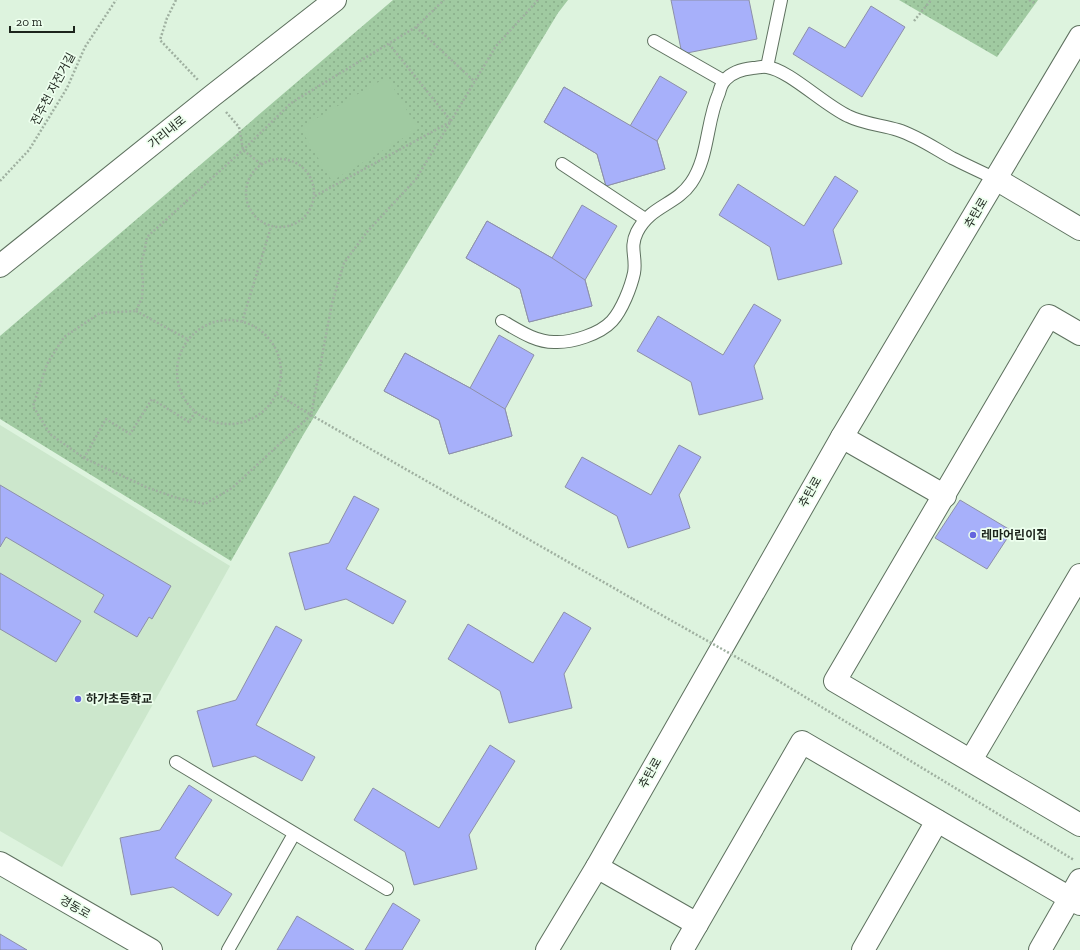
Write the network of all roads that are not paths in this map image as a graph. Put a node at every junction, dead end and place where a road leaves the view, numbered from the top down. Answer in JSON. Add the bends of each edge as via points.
{"nodes":[{"id":1,"x":335,"y":0,"type":"edge"},
{"id":2,"x":781,"y":0,"type":"edge"},
{"id":3,"x":1080,"y":37,"type":"edge"},
{"id":4,"x":654,"y":41,"type":"dead end"},
{"id":5,"x":767,"y":67,"type":"junction"},
{"id":6,"x":724,"y":81,"type":"junction"},
{"id":7,"x":562,"y":164,"type":"dead end"},
{"id":8,"x":996,"y":179,"type":"junction"},
{"id":9,"x":645,"y":219,"type":"junction"},
{"id":10,"x":1080,"y":229,"type":"edge"},
{"id":11,"x":0,"y":266,"type":"edge"},
{"id":12,"x":502,"y":321,"type":"dead end"},
{"id":13,"x":1080,"y":334,"type":"edge"},
{"id":14,"x":842,"y":437,"type":"junction"},
{"id":15,"x":945,"y":496,"type":"junction"},
{"id":16,"x":1080,"y":575,"type":"edge"},
{"id":17,"x":971,"y":760,"type":"junction"},
{"id":18,"x":176,"y":762,"type":"dead end"},
{"id":19,"x":937,"y":821,"type":"junction"},
{"id":20,"x":1080,"y":825,"type":"edge"},
{"id":21,"x":294,"y":834,"type":"junction"},
{"id":22,"x":0,"y":863,"type":"edge"},
{"id":23,"x":597,"y":867,"type":"junction"},
{"id":24,"x":387,"y":889,"type":"dead end"},
{"id":25,"x":1077,"y":894,"type":"edge"},
{"id":26,"x":696,"y":924,"type":"junction"},
{"id":27,"x":151,"y":950,"type":"edge"},
{"id":28,"x":228,"y":950,"type":"edge"},
{"id":29,"x":547,"y":950,"type":"edge"},
{"id":30,"x":682,"y":950,"type":"edge"},
{"id":31,"x":863,"y":950,"type":"edge"},
{"id":32,"x":1040,"y":950,"type":"edge"}],
"edges":[{"from":1,"to":11,"type":"street","name":"가리내로"},
{"from":2,"to":5,"type":"lane"},
{"from":3,"to":8,"type":"street","name":"추탄로"},
{"from":4,"to":6,"type":"lane"},
{"from":5,"to":6,"type":"lane","via":[[740,70]]},
{"from":5,"to":8,"type":"lane","via":[[780,71],[848,117],[898,130]]},
{"from":6,"to":9,"type":"lane","via":[[714,104],[706,146],[691,183],[679,196]]},
{"from":7,"to":9,"type":"lane"},
{"from":8,"to":10,"type":"street"},
{"from":8,"to":14,"type":"street","name":"추탄로"},
{"from":9,"to":12,"type":"lane","via":[[632,245],[634,272],[627,296],[612,321],[597,332],[573,341],[553,342],[531,337]]},
{"from":13,"to":15,"type":"street","via":[[1049,316]]},
{"from":14,"to":15,"type":"street"},
{"from":14,"to":23,"type":"street","name":"추탄로"},
{"from":15,"to":17,"type":"street","via":[[835,681]]},
{"from":16,"to":17,"type":"street"},
{"from":17,"to":20,"type":"street"},
{"from":18,"to":21,"type":"lane"},
{"from":19,"to":25,"type":"street"},
{"from":19,"to":26,"type":"street","via":[[802,742]]},
{"from":19,"to":31,"type":"street"},
{"from":21,"to":24,"type":"lane"},
{"from":21,"to":28,"type":"lane"},
{"from":22,"to":27,"type":"street","name":"경동로"},
{"from":23,"to":26,"type":"street"},
{"from":23,"to":29,"type":"street","name":"추탄로"},
{"from":25,"to":32,"type":"street"},
{"from":26,"to":30,"type":"street"}]}
